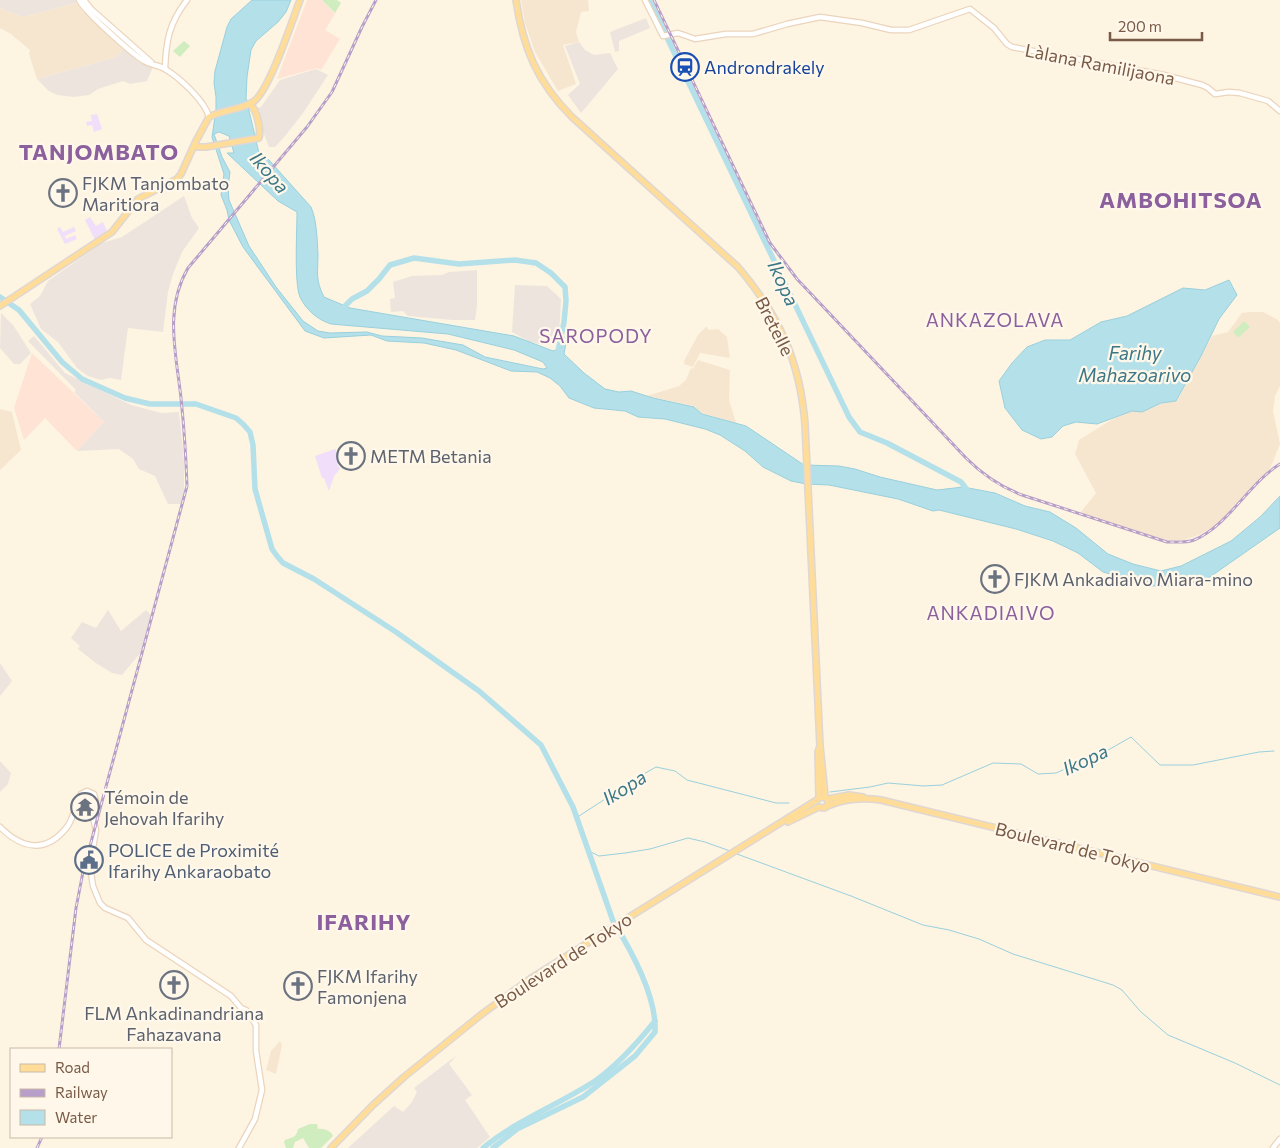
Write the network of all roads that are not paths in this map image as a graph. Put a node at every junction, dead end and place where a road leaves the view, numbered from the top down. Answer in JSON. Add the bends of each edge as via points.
{"nodes":[{"id":1,"x":79,"y":0,"type":"edge"},
{"id":2,"x":84,"y":0,"type":"edge"},
{"id":3,"x":187,"y":0,"type":"edge"},
{"id":4,"x":302,"y":0,"type":"edge"},
{"id":5,"x":516,"y":0,"type":"edge"},
{"id":6,"x":645,"y":0,"type":"edge"},
{"id":7,"x":159,"y":67,"type":"junction"},
{"id":8,"x":165,"y":69,"type":"junction"},
{"id":9,"x":251,"y":105,"type":"junction"},
{"id":10,"x":1280,"y":111,"type":"edge"},
{"id":11,"x":211,"y":116,"type":"junction"},
{"id":12,"x":195,"y":144,"type":"junction"},
{"id":13,"x":3,"y":304,"type":"edge"},
{"id":14,"x":823,"y":799,"type":"junction"},
{"id":15,"x":819,"y":807,"type":"junction"},
{"id":16,"x":780,"y":825,"type":"junction"},
{"id":17,"x":0,"y":827,"type":"edge"},
{"id":18,"x":1280,"y":897,"type":"edge"},
{"id":19,"x":1280,"y":1139,"type":"edge"},
{"id":20,"x":239,"y":1148,"type":"edge"},
{"id":21,"x":331,"y":1148,"type":"edge"},
{"id":22,"x":1274,"y":1148,"type":"edge"}],
"edges":[{"from":1,"to":7,"type":"street","via":[[84,9],[138,57]]},
{"from":2,"to":7,"type":"street"},
{"from":3,"to":8,"type":"street","via":[[168,33]]},
{"from":4,"to":9,"type":"main road","via":[[270,83]]},
{"from":5,"to":14,"type":"main road","name":"Bretelle","via":[[527,51],[554,97],[738,267],[768,306],[787,343],[804,406],[818,752]]},
{"from":6,"to":10,"type":"street","name":"Làlana Ramilijaona","via":[[661,35],[678,33],[695,39],[753,34],[820,17],[909,30],[970,9],[1012,46],[1164,75],[1202,85],[1215,94],[1235,92],[1266,100]]},
{"from":7,"to":8,"type":"street"},
{"from":8,"to":11,"type":"street","via":[[198,98]]},
{"from":9,"to":11,"type":"main road"},
{"from":9,"to":12,"type":"main road","via":[[260,135],[256,138],[198,148]]},
{"from":11,"to":12,"type":"main road"},
{"from":12,"to":13,"type":"main road","via":[[177,179],[138,199],[112,232]]},
{"from":14,"to":15,"type":"main road","name":"Bretelle"},
{"from":14,"to":15,"type":"main road","via":[[826,807]]},
{"from":14,"to":16,"type":"main road","name":"Boulevard de Tokyo"},
{"from":14,"to":18,"type":"main road","name":"Boulevard de Tokyo","via":[[857,795],[919,808]]},
{"from":15,"to":16,"type":"main road"},
{"from":16,"to":21,"type":"main road","name":"Boulevard de Tokyo","via":[[530,979],[404,1077]]},
{"from":17,"to":20,"type":"street","via":[[20,842],[43,845],[66,827],[81,794],[87,791],[94,794],[96,830],[92,873],[100,903],[128,918],[146,940],[224,990],[246,1010],[256,1025],[261,1098],[255,1118]]},
{"from":19,"to":22,"type":"street"}]}
